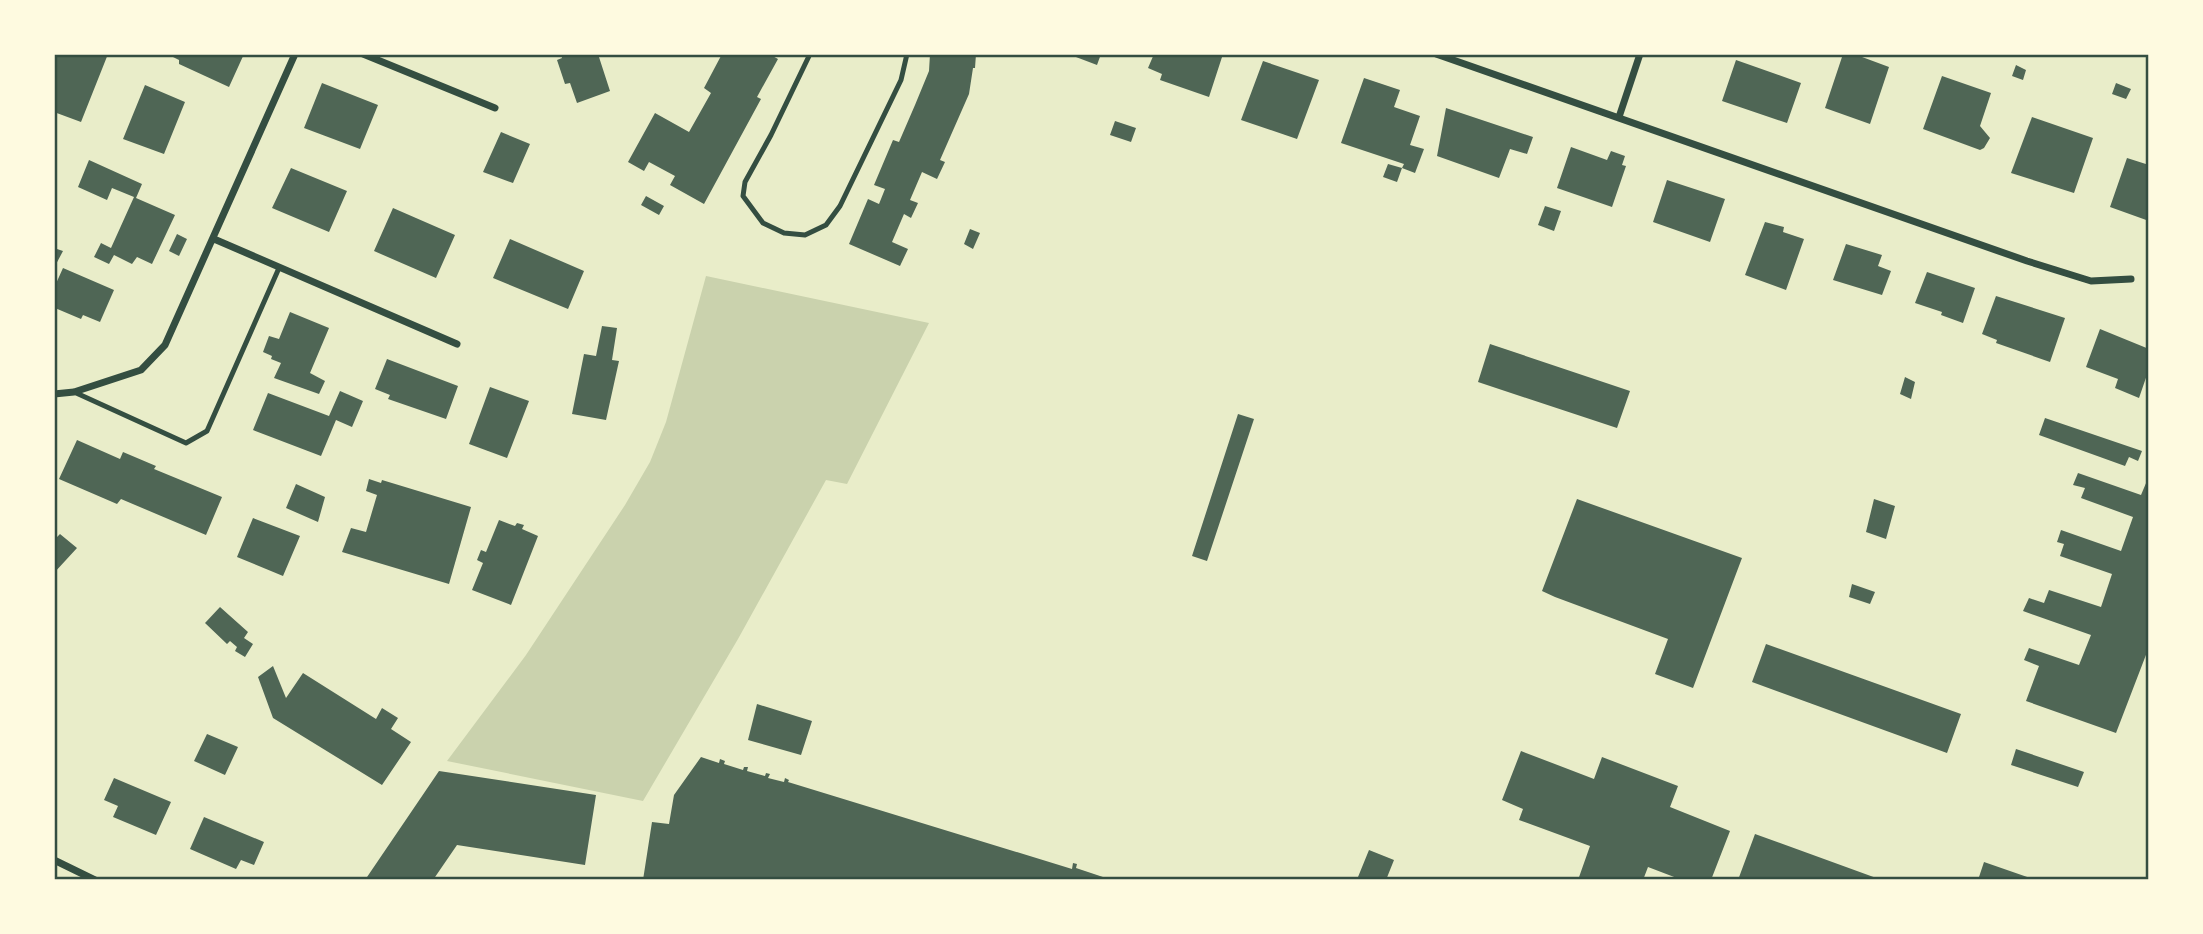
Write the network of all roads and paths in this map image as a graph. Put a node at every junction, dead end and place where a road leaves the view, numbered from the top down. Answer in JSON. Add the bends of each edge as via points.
{"nodes":[{"id":1,"x":295,"y":54,"type":"edge"},
{"id":2,"x":363,"y":54,"type":"edge"},
{"id":3,"x":810,"y":54,"type":"edge"},
{"id":4,"x":907,"y":54,"type":"edge"},
{"id":5,"x":1436,"y":54,"type":"edge"},
{"id":6,"x":1640,"y":54,"type":"edge"},
{"id":7,"x":495,"y":108,"type":"dead end"},
{"id":8,"x":1619,"y":117,"type":"junction"},
{"id":9,"x":214,"y":239,"type":"junction"},
{"id":10,"x":278,"y":268,"type":"junction"},
{"id":11,"x":2131,"y":279,"type":"dead end"},
{"id":12,"x":457,"y":344,"type":"dead end"},
{"id":13,"x":74,"y":392,"type":"junction"},
{"id":14,"x":54,"y":394,"type":"edge"},
{"id":15,"x":54,"y":860,"type":"edge"},
{"id":16,"x":95,"y":880,"type":"edge"}],
"edges":[{"from":1,"to":9,"type":"street"},
{"from":2,"to":7,"type":"street"},
{"from":3,"to":4,"type":"lane","via":[[745,182],[743,196],[763,223],[784,233],[805,235],[826,225],[840,206],[901,80]]},
{"from":5,"to":8,"type":"street"},
{"from":6,"to":8,"type":"street"},
{"from":8,"to":11,"type":"street","via":[[2091,281]]},
{"from":9,"to":10,"type":"street"},
{"from":9,"to":13,"type":"street","via":[[165,345],[141,370]]},
{"from":10,"to":12,"type":"street"},
{"from":10,"to":13,"type":"lane","via":[[207,431],[186,443]]},
{"from":13,"to":14,"type":"street"},
{"from":15,"to":16,"type":"street"}]}
